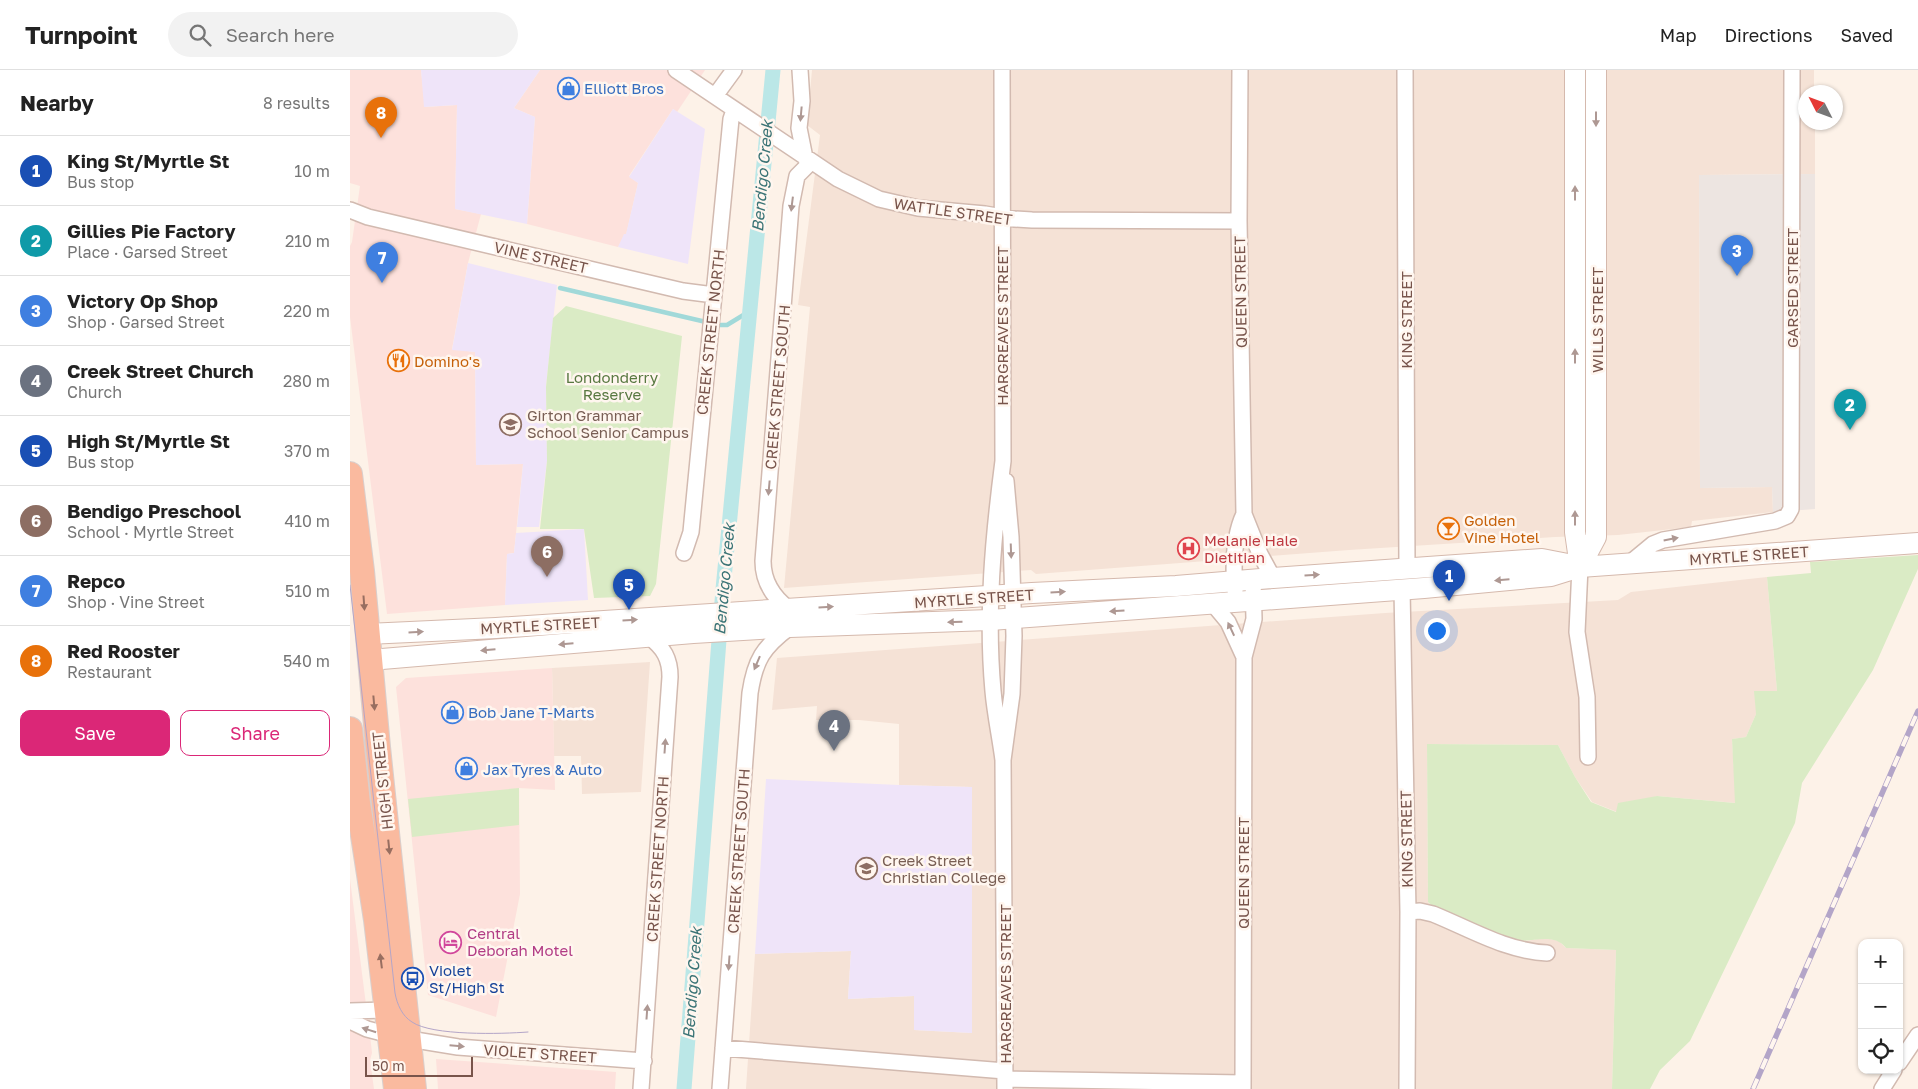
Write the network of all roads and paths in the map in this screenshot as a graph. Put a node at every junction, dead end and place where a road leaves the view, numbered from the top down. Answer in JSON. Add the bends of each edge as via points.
{"nodes":[{"id":1,"x":676,"y":70,"type":"edge"},
{"id":2,"x":734,"y":70,"type":"edge"},
{"id":3,"x":800,"y":70,"type":"edge"},
{"id":4,"x":1002,"y":70,"type":"edge"},
{"id":5,"x":1240,"y":70,"type":"edge"},
{"id":6,"x":1405,"y":70,"type":"edge"},
{"id":7,"x":1574,"y":70,"type":"edge"},
{"id":8,"x":1596,"y":70,"type":"edge"},
{"id":9,"x":1792,"y":70,"type":"edge"},
{"id":10,"x":715,"y":96,"type":"junction"},
{"id":11,"x":734,"y":110,"type":"junction"},
{"id":12,"x":808,"y":160,"type":"junction"},
{"id":13,"x":350,"y":210,"type":"edge"},
{"id":14,"x":368,"y":216,"type":"junction"},
{"id":15,"x":1002,"y":217,"type":"junction"},
{"id":16,"x":350,"y":221,"type":"edge"},
{"id":17,"x":1239,"y":221,"type":"junction"},
{"id":18,"x":714,"y":295,"type":"junction"},
{"id":19,"x":1003,"y":461,"type":"junction"},
{"id":20,"x":350,"y":474,"type":"edge"},
{"id":21,"x":1244,"y":514,"type":"junction"},
{"id":22,"x":1917,"y":543,"type":"edge"},
{"id":23,"x":684,"y":553,"type":"dead end"},
{"id":24,"x":1630,"y":563,"type":"junction"},
{"id":25,"x":1580,"y":567,"type":"junction"},
{"id":26,"x":1406,"y":569,"type":"junction"},
{"id":27,"x":1273,"y":578,"type":"junction"},
{"id":28,"x":1244,"y":581,"type":"junction"},
{"id":29,"x":1402,"y":589,"type":"junction"},
{"id":30,"x":1014,"y":595,"type":"junction"},
{"id":31,"x":990,"y":596,"type":"junction"},
{"id":32,"x":1245,"y":602,"type":"junction"},
{"id":33,"x":1213,"y":604,"type":"junction"},
{"id":34,"x":789,"y":618,"type":"junction"},
{"id":35,"x":1014,"y":618,"type":"junction"},
{"id":36,"x":990,"y":620,"type":"junction"},
{"id":37,"x":694,"y":625,"type":"junction"},
{"id":38,"x":358,"y":633,"type":"edge"},
{"id":39,"x":649,"y":637,"type":"junction"},
{"id":40,"x":1244,"y":657,"type":"junction"},
{"id":41,"x":360,"y":660,"type":"edge"},
{"id":42,"x":350,"y":729,"type":"edge"},
{"id":43,"x":1588,"y":757,"type":"dead end"},
{"id":44,"x":1003,"y":760,"type":"junction"},
{"id":45,"x":384,"y":899,"type":"junction"},
{"id":46,"x":1408,"y":912,"type":"junction"},
{"id":47,"x":1546,"y":953,"type":"dead end"},
{"id":48,"x":396,"y":1008,"type":"junction"},
{"id":49,"x":350,"y":1011,"type":"edge"},
{"id":50,"x":350,"y":1021,"type":"edge"},
{"id":51,"x":1918,"y":1035,"type":"edge"},
{"id":52,"x":399,"y":1037,"type":"junction"},
{"id":53,"x":723,"y":1048,"type":"junction"},
{"id":54,"x":1903,"y":1057,"type":"edge"},
{"id":55,"x":644,"y":1061,"type":"junction"},
{"id":56,"x":1891,"y":1074,"type":"edge"},
{"id":57,"x":1005,"y":1080,"type":"edge"},
{"id":58,"x":1243,"y":1086,"type":"edge"},
{"id":59,"x":396,"y":1089,"type":"edge"},
{"id":60,"x":414,"y":1089,"type":"edge"},
{"id":61,"x":641,"y":1089,"type":"edge"},
{"id":62,"x":720,"y":1089,"type":"edge"},
{"id":63,"x":1407,"y":1089,"type":"edge"},
{"id":64,"x":1882,"y":1089,"type":"edge"}],
"edges":[{"from":1,"to":10,"type":"street","name":"WATTLE STREET"},
{"from":2,"to":10,"type":"street"},
{"from":3,"to":12,"type":"street","one_way":true,"via":[[802,101],[799,128]]},
{"from":4,"to":15,"type":"street","name":"HARGREAVES STREET"},
{"from":5,"to":17,"type":"street","name":"QUEEN STREET"},
{"from":6,"to":26,"type":"street","name":"KING STREET"},
{"from":25,"to":7,"type":"main road","name":"WILLS STREET","one_way":true,"via":[[1575,532]]},
{"from":8,"to":25,"type":"main road","name":"WILLS STREET","one_way":true,"via":[[1596,537]]},
{"from":24,"to":9,"type":"street","name":"GARSED STREET","one_way":true,"via":[[1663,540],[1775,521],[1787,516],[1792,506]]},
{"from":10,"to":11,"type":"street","name":"WATTLE STREET"},
{"from":11,"to":12,"type":"street","name":"WATTLE STREET"},
{"from":11,"to":18,"type":"street","name":"CREEK STREET NORTH"},
{"from":12,"to":15,"type":"street","name":"WATTLE STREET","via":[[859,190],[890,203]]},
{"from":12,"to":34,"type":"street","name":"CREEK STREET SOUTH","one_way":true,"via":[[798,176],[791,206],[763,561],[769,587]]},
{"from":13,"to":14,"type":"street","name":"VINE STREET"},
{"from":14,"to":16,"type":"street","name":"VINE STREET"},
{"from":14,"to":18,"type":"street","name":"VINE STREET","via":[[683,291]]},
{"from":15,"to":17,"type":"street","name":"WATTLE STREET"},
{"from":15,"to":19,"type":"street","name":"HARGREAVES STREET"},
{"from":17,"to":21,"type":"street","name":"QUEEN STREET"},
{"from":18,"to":23,"type":"street","name":"CREEK STREET NORTH","via":[[691,532]]},
{"from":19,"to":30,"type":"street","name":"HARGREAVES STREET","one_way":true},
{"from":19,"to":31,"type":"street","name":"HARGREAVES STREET"},
{"from":20,"to":38,"type":"highway","name":"HIGH STREET","one_way":true,"via":[[362,571]]},
{"from":21,"to":27,"type":"street","name":"QUEEN STREET"},
{"from":21,"to":28,"type":"street","name":"QUEEN STREET","via":[[1234,563]]},
{"from":22,"to":24,"type":"main road","name":"MYRTLE STREET"},
{"from":24,"to":25,"type":"main road","name":"MYRTLE STREET"},
{"from":25,"to":26,"type":"main road","name":"MYRTLE STREET","via":[[1542,559]]},
{"from":25,"to":29,"type":"main road","name":"MYRTLE STREET","one_way":true,"via":[[1551,576]]},
{"from":25,"to":43,"type":"street","name":"WILLS STREET","via":[[1577,632],[1587,697]]},
{"from":27,"to":26,"type":"main road","name":"MYRTLE STREET","one_way":true},
{"from":27,"to":28,"type":"main road","name":"MYRTLE STREET"},
{"from":30,"to":28,"type":"main road","name":"MYRTLE STREET","one_way":true},
{"from":28,"to":32,"type":"street","name":"QUEEN STREET"},
{"from":29,"to":32,"type":"main road","name":"MYRTLE STREET"},
{"from":29,"to":46,"type":"street","name":"KING STREET"},
{"from":30,"to":31,"type":"main road","name":"MYRTLE STREET"},
{"from":30,"to":35,"type":"street","name":"HARGREAVES STREET"},
{"from":34,"to":31,"type":"main road","name":"MYRTLE STREET","one_way":true},
{"from":31,"to":36,"type":"street","name":"HARGREAVES STREET"},
{"from":32,"to":33,"type":"main road","name":"MYRTLE STREET"},
{"from":32,"to":40,"type":"street","name":"QUEEN STREET","via":[[1254,619]]},
{"from":33,"to":35,"type":"main road","name":"MYRTLE STREET","one_way":true},
{"from":40,"to":33,"type":"street","name":"QUEEN STREET","one_way":true,"via":[[1228,622]]},
{"from":36,"to":34,"type":"main road","name":"MYRTLE STREET","one_way":true},
{"from":34,"to":37,"type":"main road","name":"MYRTLE STREET"},
{"from":34,"to":53,"type":"street","name":"CREEK STREET SOUTH","one_way":true,"via":[[762,653],[751,683]]},
{"from":35,"to":36,"type":"main road","name":"MYRTLE STREET"},
{"from":35,"to":44,"type":"street","name":"HARGREAVES STREET","via":[[1012,694]]},
{"from":36,"to":44,"type":"street","name":"HARGREAVES STREET","via":[[993,694]]},
{"from":38,"to":37,"type":"main road","name":"MYRTLE STREET","one_way":true},
{"from":37,"to":39,"type":"main road","name":"MYRTLE STREET"},
{"from":38,"to":41,"type":"highway","name":"HIGH STREET"},
{"from":39,"to":41,"type":"main road","name":"MYRTLE STREET","one_way":true},
{"from":55,"to":39,"type":"street","name":"CREEK STREET NORTH","one_way":true,"via":[[670,677],[666,654]]},
{"from":40,"to":58,"type":"street","name":"QUEEN STREET"},
{"from":41,"to":45,"type":"highway","name":"HIGH STREET","one_way":true},
{"from":42,"to":45,"type":"highway","name":"HIGH STREET","via":[[360,820]]},
{"from":44,"to":57,"type":"street","name":"HARGREAVES STREET"},
{"from":45,"to":48,"type":"highway","name":"HIGH STREET"},
{"from":46,"to":47,"type":"street","via":[[1432,914],[1510,948]]},
{"from":46,"to":63,"type":"street","name":"KING STREET"},
{"from":48,"to":49,"type":"street"},
{"from":48,"to":52,"type":"highway","name":"HIGH STREET"},
{"from":52,"to":50,"type":"street","name":"VIOLET STREET","one_way":true},
{"from":51,"to":54,"type":"street"},
{"from":52,"to":55,"type":"street","name":"VIOLET STREET","one_way":true,"via":[[458,1047]]},
{"from":52,"to":59,"type":"highway","name":"HIGH STREET"},
{"from":52,"to":60,"type":"highway","name":"HIGH STREET"},
{"from":53,"to":57,"type":"street"},
{"from":53,"to":62,"type":"street","name":"CREEK STREET SOUTH"},
{"from":55,"to":61,"type":"street","name":"CREEK STREET NORTH"},
{"from":56,"to":64,"type":"street"},
{"from":57,"to":58,"type":"street"}]}
